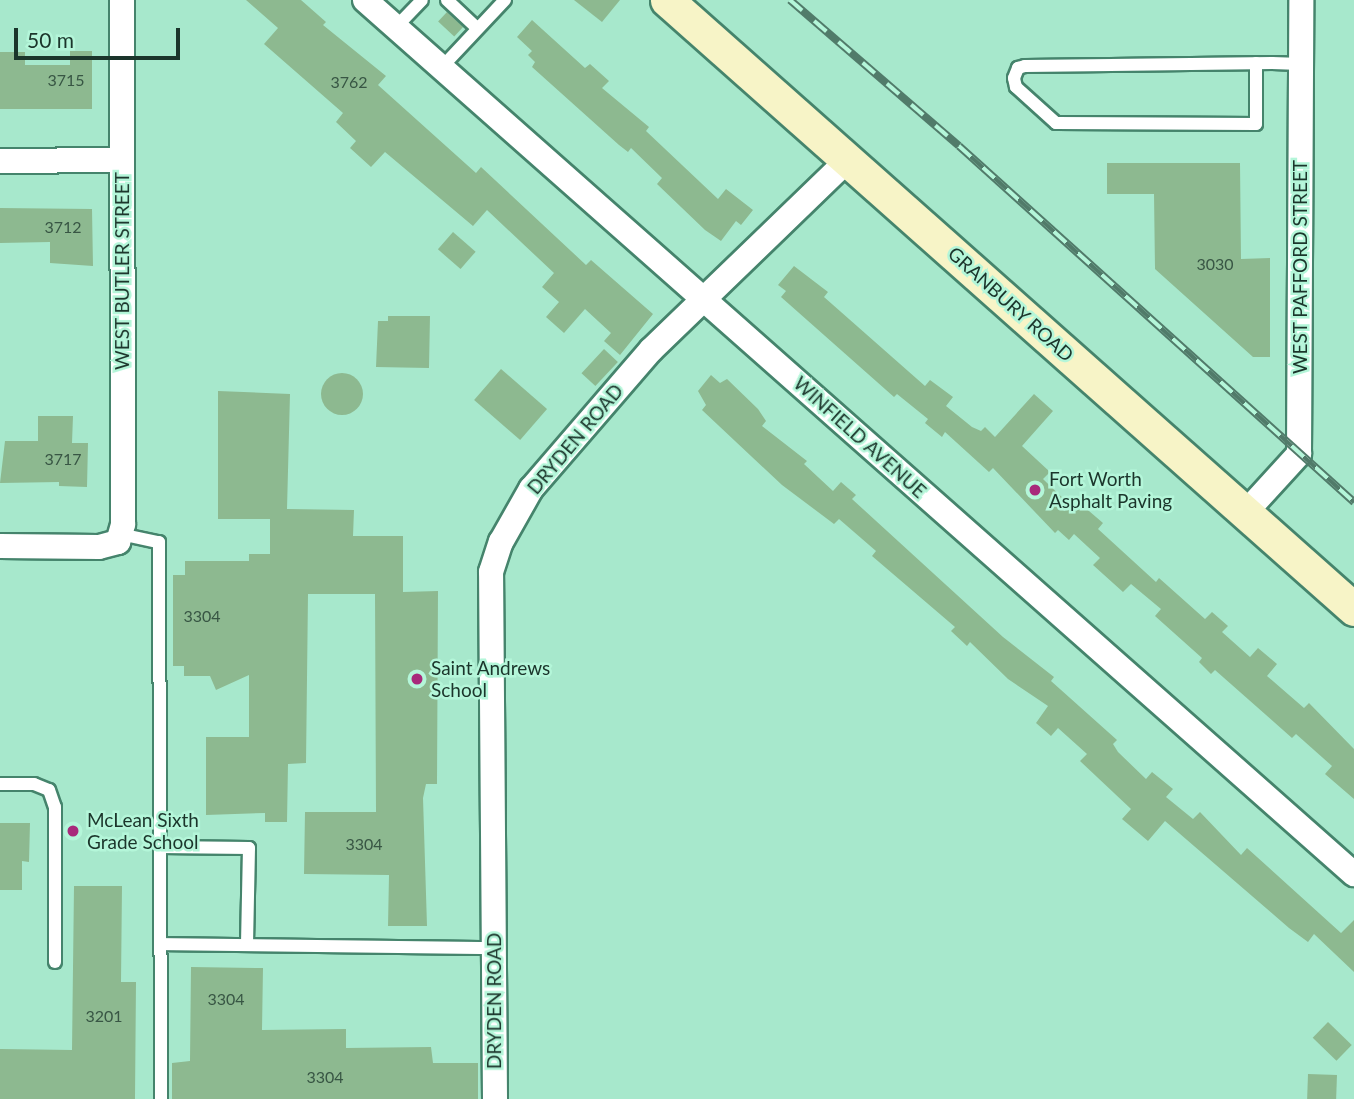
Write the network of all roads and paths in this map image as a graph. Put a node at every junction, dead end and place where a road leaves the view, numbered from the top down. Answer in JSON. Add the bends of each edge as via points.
{"nodes":[{"id":1,"x":122,"y":0,"type":"edge"},
{"id":2,"x":365,"y":0,"type":"edge"},
{"id":3,"x":422,"y":0,"type":"edge"},
{"id":4,"x":447,"y":0,"type":"edge"},
{"id":5,"x":505,"y":0,"type":"edge"},
{"id":6,"x":667,"y":0,"type":"edge"},
{"id":7,"x":1301,"y":0,"type":"edge"},
{"id":8,"x":396,"y":27,"type":"junction"},
{"id":9,"x":476,"y":27,"type":"junction"},
{"id":10,"x":1256,"y":63,"type":"junction"},
{"id":11,"x":1301,"y":64,"type":"junction"},
{"id":12,"x":442,"y":67,"type":"junction"},
{"id":13,"x":849,"y":159,"type":"junction"},
{"id":14,"x":122,"y":160,"type":"junction"},
{"id":15,"x":0,"y":161,"type":"edge"},
{"id":16,"x":703,"y":298,"type":"junction"},
{"id":17,"x":1246,"y":512,"type":"junction"},
{"id":18,"x":119,"y":538,"type":"junction"},
{"id":19,"x":0,"y":546,"type":"edge"},
{"id":20,"x":1354,"y":609,"type":"edge"},
{"id":21,"x":0,"y":784,"type":"edge"},
{"id":22,"x":161,"y":847,"type":"junction"},
{"id":23,"x":1354,"y":874,"type":"edge"},
{"id":24,"x":161,"y":944,"type":"junction"},
{"id":25,"x":247,"y":945,"type":"junction"},
{"id":26,"x":494,"y":948,"type":"junction"},
{"id":27,"x":55,"y":962,"type":"dead end"},
{"id":28,"x":161,"y":1099,"type":"edge"},
{"id":29,"x":495,"y":1099,"type":"edge"}],
"edges":[{"from":1,"to":14,"type":"street","name":"WEST BUTLER STREET"},
{"from":2,"to":8,"type":"street","name":"WINFIELD AVENUE"},
{"from":3,"to":8,"type":"lane"},
{"from":4,"to":9,"type":"lane"},
{"from":5,"to":9,"type":"lane"},
{"from":6,"to":13,"type":"street","name":"GRANBURY ROAD"},
{"from":7,"to":11,"type":"street","name":"WEST PAFFORD STREET"},
{"from":8,"to":12,"type":"street","name":"WINFIELD AVENUE"},
{"from":9,"to":12,"type":"lane"},
{"from":10,"to":10,"type":"lane","via":[[1025,66],[1018,68],[1014,78],[1016,87],[1056,123],[1256,124]]},
{"from":10,"to":11,"type":"lane"},
{"from":11,"to":17,"type":"street","name":"WEST PAFFORD STREET","via":[[1299,454]]},
{"from":12,"to":16,"type":"street","name":"WINFIELD AVENUE"},
{"from":13,"to":16,"type":"street","name":"DRYDEN ROAD"},
{"from":13,"to":17,"type":"street","name":"GRANBURY ROAD"},
{"from":14,"to":15,"type":"street"},
{"from":14,"to":18,"type":"street","name":"WEST BUTLER STREET"},
{"from":16,"to":23,"type":"street","name":"WINFIELD AVENUE"},
{"from":16,"to":26,"type":"street","name":"DRYDEN ROAD","via":[[531,488],[501,542],[492,572]]},
{"from":17,"to":20,"type":"street","name":"GRANBURY ROAD"},
{"from":18,"to":19,"type":"street","via":[[99,547]]},
{"from":18,"to":22,"type":"lane","via":[[159,542]]},
{"from":21,"to":27,"type":"lane","via":[[34,784],[49,790],[55,807]]},
{"from":22,"to":24,"type":"lane"},
{"from":22,"to":25,"type":"lane","via":[[249,848]]},
{"from":24,"to":25,"type":"lane"},
{"from":24,"to":28,"type":"lane"},
{"from":25,"to":26,"type":"lane"},
{"from":26,"to":29,"type":"street","name":"DRYDEN ROAD"}]}
